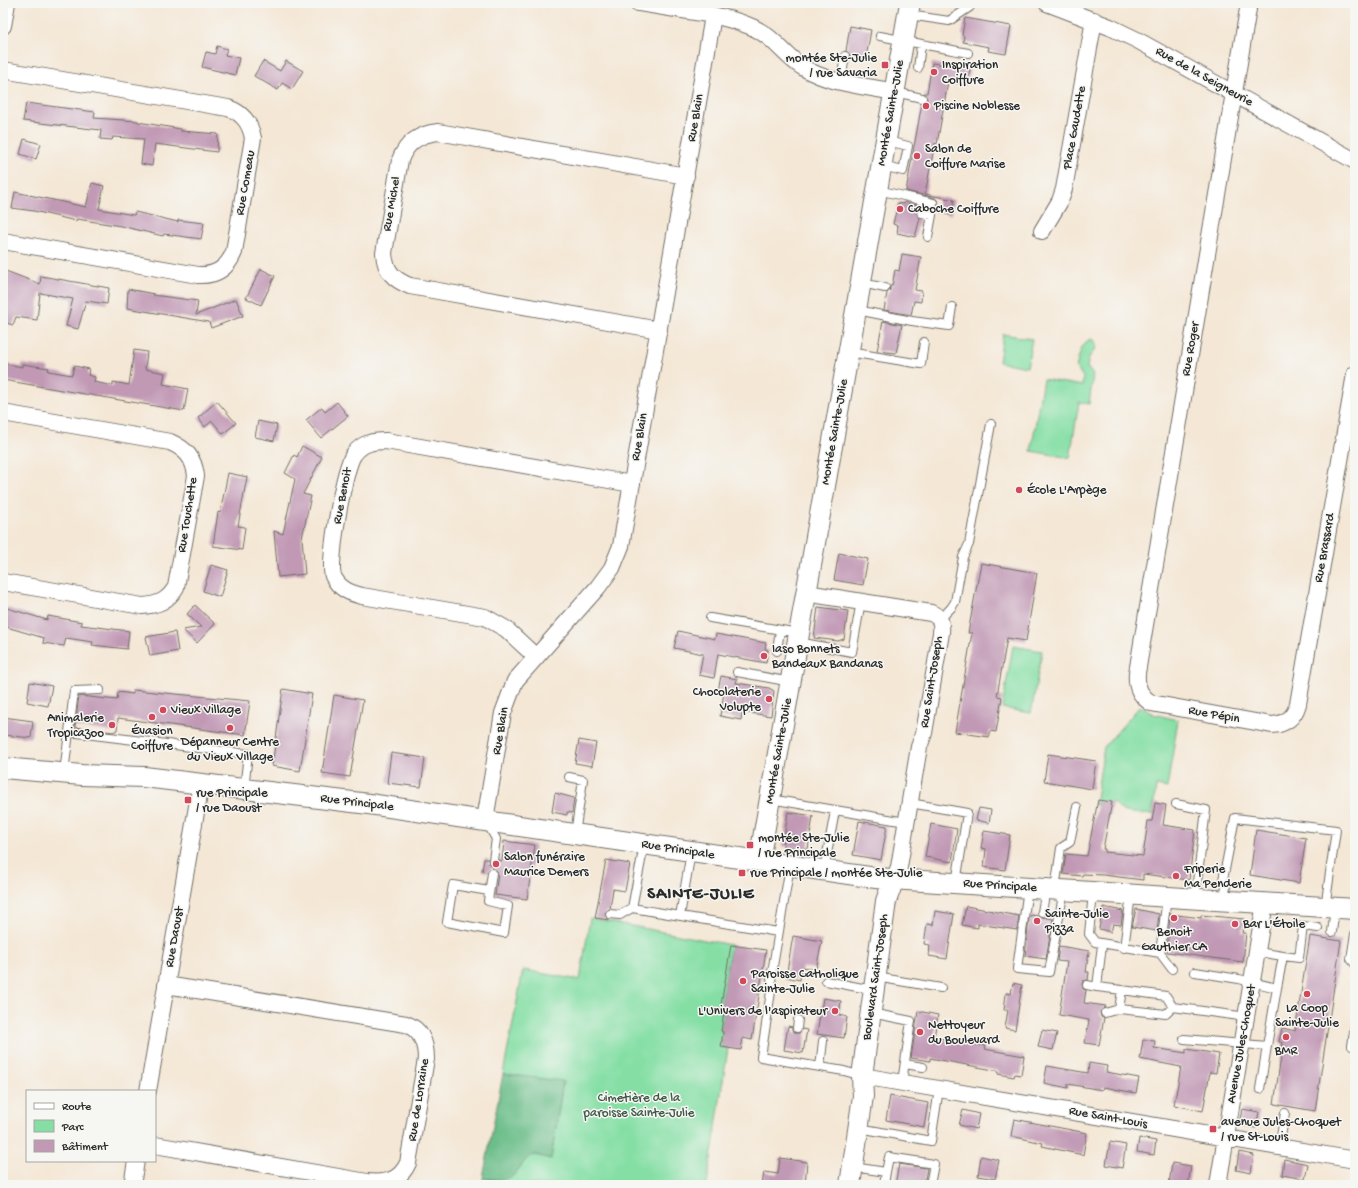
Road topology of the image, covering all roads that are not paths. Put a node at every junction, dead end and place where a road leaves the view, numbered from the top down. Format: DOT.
graph roads {
  1 [pos="7,3"];
  2 [pos="638,3"];
  3 [pos="970,3"];
  4 [pos="1047,3"];
  5 [pos="1249,3"];
  6 [pos="1079,8"];
  7 [pos="909,9"];
  8 [pos="713,16"];
  9 [pos="1094,20"];
  10 [pos="3,26"];
  11 [pos="880,36"];
  12 [pos="912,43"];
  13 [pos="968,54"];
  14 [pos="845,56"];
  15 [pos="918,68"];
  16 [pos="3,70"];
  17 [pos="841,81"];
  18 [pos="896,92"];
  19 [pos="1234,93"];
  20 [pos="922,98"];
  21 [pos="1355,161"];
  22 [pos="686,176"];
  23 [pos="878,190"];
  24 [pos="1042,231"];
  25 [pos="928,237"];
  26 [pos="3,241"];
  27 [pos="862,283"];
  28 [pos="885,288"];
  29 [pos="952,307"];
  30 [pos="857,310"];
  31 [pos="659,330"];
  32 [pos="924,342"];
  33 [pos="849,352"];
  34 [pos="1355,374"];
  35 [pos="3,413"];
  36 [pos="991,424"];
  37 [pos="632,484"];
  38 [pos="3,582"];
  39 [pos="806,593"];
  40 [pos="861,601"];
  41 [pos="710,618"];
  42 [pos="940,619"];
  43 [pos="792,635"];
  44 [pos="777,651"];
  45 [pos="535,656"];
  46 [pos="737,672"];
  47 [pos="791,682"];
  48 [pos="100,690"];
  49 [pos="1141,694"];
  50 [pos="1290,719"];
  51 [pos="69,732"];
  52 [pos="3,768"];
  53 [pos="64,774"];
  54 [pos="569,778"];
  55 [pos="201,783"];
  56 [pos="244,789"];
  57 [pos="770,799"];
  58 [pos="910,803"];
  59 [pos="1176,804"];
  60 [pos="1077,807"];
  61 [pos="835,811"];
  62 [pos="485,820"];
  63 [pos="906,822"];
  64 [pos="575,834"];
  65 [pos="644,845"];
  66 [pos="691,852"];
  67 [pos="493,860"];
  68 [pos="759,862"];
  69 [pos="790,866"];
  70 [pos="824,871"];
  71 [pos="492,873"];
  72 [pos="894,879"];
  73 [pos="956,883"];
  74 [pos="1048,889"];
  75 [pos="489,891"];
  76 [pos="1093,892"];
  77 [pos="1131,894"];
  78 [pos="1168,897"];
  79 [pos="1195,899"];
  80 [pos="1224,900"];
  81 [pos="1265,903"];
  82 [pos="632,908"];
  83 [pos="1330,908"];
  84 [pos="1355,909"];
  85 [pos="1042,912"];
  86 [pos="610,914"];
  87 [pos="680,916"];
  88 [pos="1318,928"];
  89 [pos="778,932"];
  90 [pos="1332,932"];
  91 [pos="1355,934"];
  92 [pos="1102,945"];
  93 [pos="1124,948"];
  94 [pos="1258,952"];
  95 [pos="1160,953"];
  96 [pos="1282,956"];
  97 [pos="1355,964"];
  98 [pos="1172,969"];
  99 [pos="1195,972"];
  100 [pos="826,981"];
  101 [pos="1253,983"];
  102 [pos="875,984"];
  103 [pos="166,985"];
  104 [pos="1087,985"];
  105 [pos="1097,987"];
  106 [pos="941,988"];
  107 [pos="1277,988"];
  108 [pos="1122,990"];
  109 [pos="1173,1007"];
  110 [pos="1119,1009"];
  111 [pos="871,1013"];
  112 [pos="1105,1013"];
  113 [pos="1247,1018"];
  114 [pos="1355,1024"];
  115 [pos="1184,1039"];
  116 [pos="823,1041"];
  117 [pos="1242,1044"];
  118 [pos="1267,1046"];
  119 [pos="1355,1046"];
  120 [pos="905,1064"];
  121 [pos="820,1066"];
  122 [pos="923,1067"];
  123 [pos="862,1076"];
  124 [pos="902,1082"];
  125 [pos="939,1089"];
  126 [pos="1260,1089"];
  127 [pos="148,1090"];
  128 [pos="1285,1114"];
  129 [pos="859,1128"];
  130 [pos="1226,1139"];
  131 [pos="156,1145"];
  132 [pos="1279,1148"];
  133 [pos="1355,1160"];
  134 [pos="136,1162"];
  135 [pos="886,1172"];
  136 [pos="852,1176"];
  137 [pos="132,1185"];
  138 [pos="840,1185"];
  139 [pos="884,1185"];
  140 [pos="930,1185"];
  141 [pos="1218,1185"];
  1 -- 10 [label="street"];
  2 -- 8 [label="street"];
  3 -- 7 [label="lane"];
  4 -- 6 [label="street, Rue de la Seigneurie"];
  5 -- 19 [label="street, Rue Roger"];
  6 -- 9 [label="street, Rue de la Seigneurie"];
  7 -- 12 [label="street, Montée Sainte-Julie"];
  8 -- 17 [label="street"];
  8 -- 22 [label="street, Rue Blain"];
  9 -- 19 [label="street, Rue de la Seigneurie"];
  9 -- 24 [label="street, Place Gaudette"];
  11 -- 12 [label="lane"];
  12 -- 13 [label="lane"];
  12 -- 15 [label="lane"];
  12 -- 18 [label="street, Montée Sainte-Julie"];
  14 -- 17 [label="lane"];
  16 -- 26 [label="street, Rue Comeau"];
  17 -- 18 [label="street"];
  18 -- 20 [label="lane"];
  18 -- 23 [label="street, Montée Sainte-Julie"];
  19 -- 21 [label="street, Rue de la Seigneurie"];
  19 -- 49 [label="street, Rue Roger"];
  22 -- 31 [label="street, Rue Blain"];
  22 -- 31 [label="street, Rue Michel"];
  23 -- 25 [label="lane"];
  23 -- 27 [label="street, Montée Sainte-Julie"];
  27 -- 28 [label="lane"];
  27 -- 30 [label="street, Montée Sainte-Julie"];
  29 -- 30 [label="lane"];
  30 -- 33 [label="street, Montée Sainte-Julie"];
  31 -- 37 [label="street, Rue Blain"];
  32 -- 33 [label="lane"];
  33 -- 39 [label="street, Montée Sainte-Julie"];
  34 -- 50 [label="street, Rue Brassard"];
  35 -- 38 [label="street, Rue Touchette"];
  36 -- 42 [label="lane"];
  37 -- 45 [label="street, Rue Blain"];
  37 -- 45 [label="street, Rue Benoit"];
  39 -- 40 [label="street, Rue Saint-Joseph"];
  39 -- 43 [label="street, Montée Sainte-Julie"];
  40 -- 42 [label="street, Rue Saint-Joseph"];
  40 -- 43 [label="lane"];
  41 -- 43 [label="lane"];
  42 -- 58 [label="street, Rue Saint-Joseph"];
  43 -- 44 [label="lane"];
  43 -- 47 [label="street, Montée Sainte-Julie"];
  45 -- 62 [label="street, Rue Blain"];
  46 -- 47 [label="lane"];
  47 -- 57 [label="street, Montée Sainte-Julie"];
  48 -- 51 [label="lane"];
  49 -- 50 [label="street, Rue Pépin"];
  51 -- 53 [label="lane"];
  51 -- 56 [label="lane"];
  52 -- 53 [label="street, Rue Principale"];
  53 -- 55 [label="street, Rue Principale"];
  54 -- 64 [label="lane"];
  55 -- 56 [label="street, Rue Principale"];
  55 -- 103 [label="street, Rue Daoust"];
  56 -- 62 [label="street, Rue Principale"];
  57 -- 61 [label="lane"];
  57 -- 68 [label="street, Montée Sainte-Julie"];
  58 -- 63 [label="street, Rue Saint-Joseph"];
  58 -- 73 [label="lane"];
  59 -- 79 [label="lane"];
  60 -- 74 [label="lane"];
  61 -- 63 [label="lane"];
  61 -- 70 [label="lane"];
  62 -- 64 [label="street, Rue Principale"];
  62 -- 67 [label="lane"];
  63 -- 72 [label="street, Rue Saint-Joseph"];
  64 -- 65 [label="street, Rue Principale"];
  65 -- 66 [label="street, Rue Principale"];
  65 -- 82 [label="lane"];
  66 -- 68 [label="street, Rue Principale"];
  66 -- 87 [label="lane"];
  68 -- 69 [label="street, Rue Principale"];
  69 -- 70 [label="street, Rue Principale"];
  69 -- 89 [label="lane"];
  70 -- 72 [label="street, Rue Principale"];
  71 -- 75 [label="lane"];
  72 -- 73 [label="street, Rue Principale"];
  72 -- 102 [label="street, Boulevard Saint-Joseph"];
  73 -- 74 [label="street, Rue Principale"];
  74 -- 74 [label="lane"];
  74 -- 76 [label="street, Rue Principale"];
  74 -- 85 [label="lane"];
  75 -- 75 [label="lane"];
  76 -- 77 [label="street, Rue Principale"];
  76 -- 92 [label="lane"];
  77 -- 78 [label="street, Rue Principale"];
  77 -- 93 [label="lane"];
  78 -- 79 [label="street, Rue Principale"];
  78 -- 95 [label="lane"];
  79 -- 80 [label="street, Rue Principale"];
  80 -- 81 [label="street, Rue Principale"];
  80 -- 83 [label="lane"];
  81 -- 83 [label="street, Rue Principale"];
  81 -- 94 [label="street, Avenue Jules-Choquet"];
  82 -- 86 [label="lane"];
  82 -- 87 [label="lane"];
  83 -- 84 [label="street, Rue Principale"];
  83 -- 90 [label="lane"];
  87 -- 89 [label="lane"];
  88 -- 96 [label="lane"];
  89 -- 121 [label="lane"];
  91 -- 97 [label="lane"];
  92 -- 93 [label="lane"];
  92 -- 105 [label="lane"];
  93 -- 95 [label="lane"];
  94 -- 96 [label="lane"];
  94 -- 101 [label="street, Avenue Jules-Choquet"];
  95 -- 98 [label="lane"];
  96 -- 107 [label="lane"];
  99 -- 101 [label="lane"];
  100 -- 102 [label="lane"];
  101 -- 107 [label="lane"];
  101 -- 113 [label="street, Avenue Jules-Choquet"];
  102 -- 106 [label="lane"];
  102 -- 111 [label="street, Boulevard Saint-Joseph"];
  103 -- 127 [label="street, Rue Daoust"];
  103 -- 131 [label="street, Rue de Lorraine"];
  104 -- 105 [label="lane"];
  105 -- 108 [label="lane"];
  107 -- 118 [label="lane"];
  108 -- 109 [label="lane"];
  108 -- 110 [label="lane"];
  109 -- 110 [label="lane"];
  109 -- 113 [label="lane"];
  110 -- 112 [label="lane"];
  111 -- 120 [label="lane"];
  111 -- 123 [label="street, Boulevard Saint-Joseph"];
  113 -- 117 [label="street, Avenue Jules-Choquet"];
  114 -- 119 [label="lane"];
  115 -- 117 [label="lane"];
  116 -- 121 [label="lane"];
  117 -- 118 [label="lane"];
  117 -- 130 [label="street, Avenue Jules-Choquet"];
  118 -- 126 [label="lane"];
  120 -- 122 [label="lane"];
  120 -- 124 [label="lane"];
  121 -- 123 [label="lane"];
  123 -- 124 [label="street, Rue Saint-Louis"];
  123 -- 129 [label="street, Boulevard Saint-Joseph"];
  123 -- 138 [label="street, Boulevard Saint-Joseph"];
  124 -- 125 [label="street, Rue Saint-Louis"];
  125 -- 129 [label="lane"];
  125 -- 130 [label="street, Rue Saint-Louis"];
  128 -- 132 [label="lane"];
  129 -- 136 [label="street, Boulevard Saint-Joseph"];
  130 -- 132 [label="street, Rue Saint-Louis"];
  130 -- 141 [label="street, Avenue Jules-Choquet"];
  132 -- 133 [label="street, Rue Saint-Louis"];
  134 -- 137 [label="street"];
  135 -- 136 [label="lane"];
  135 -- 139 [label="lane"];
  135 -- 140 [label="lane"];
}
